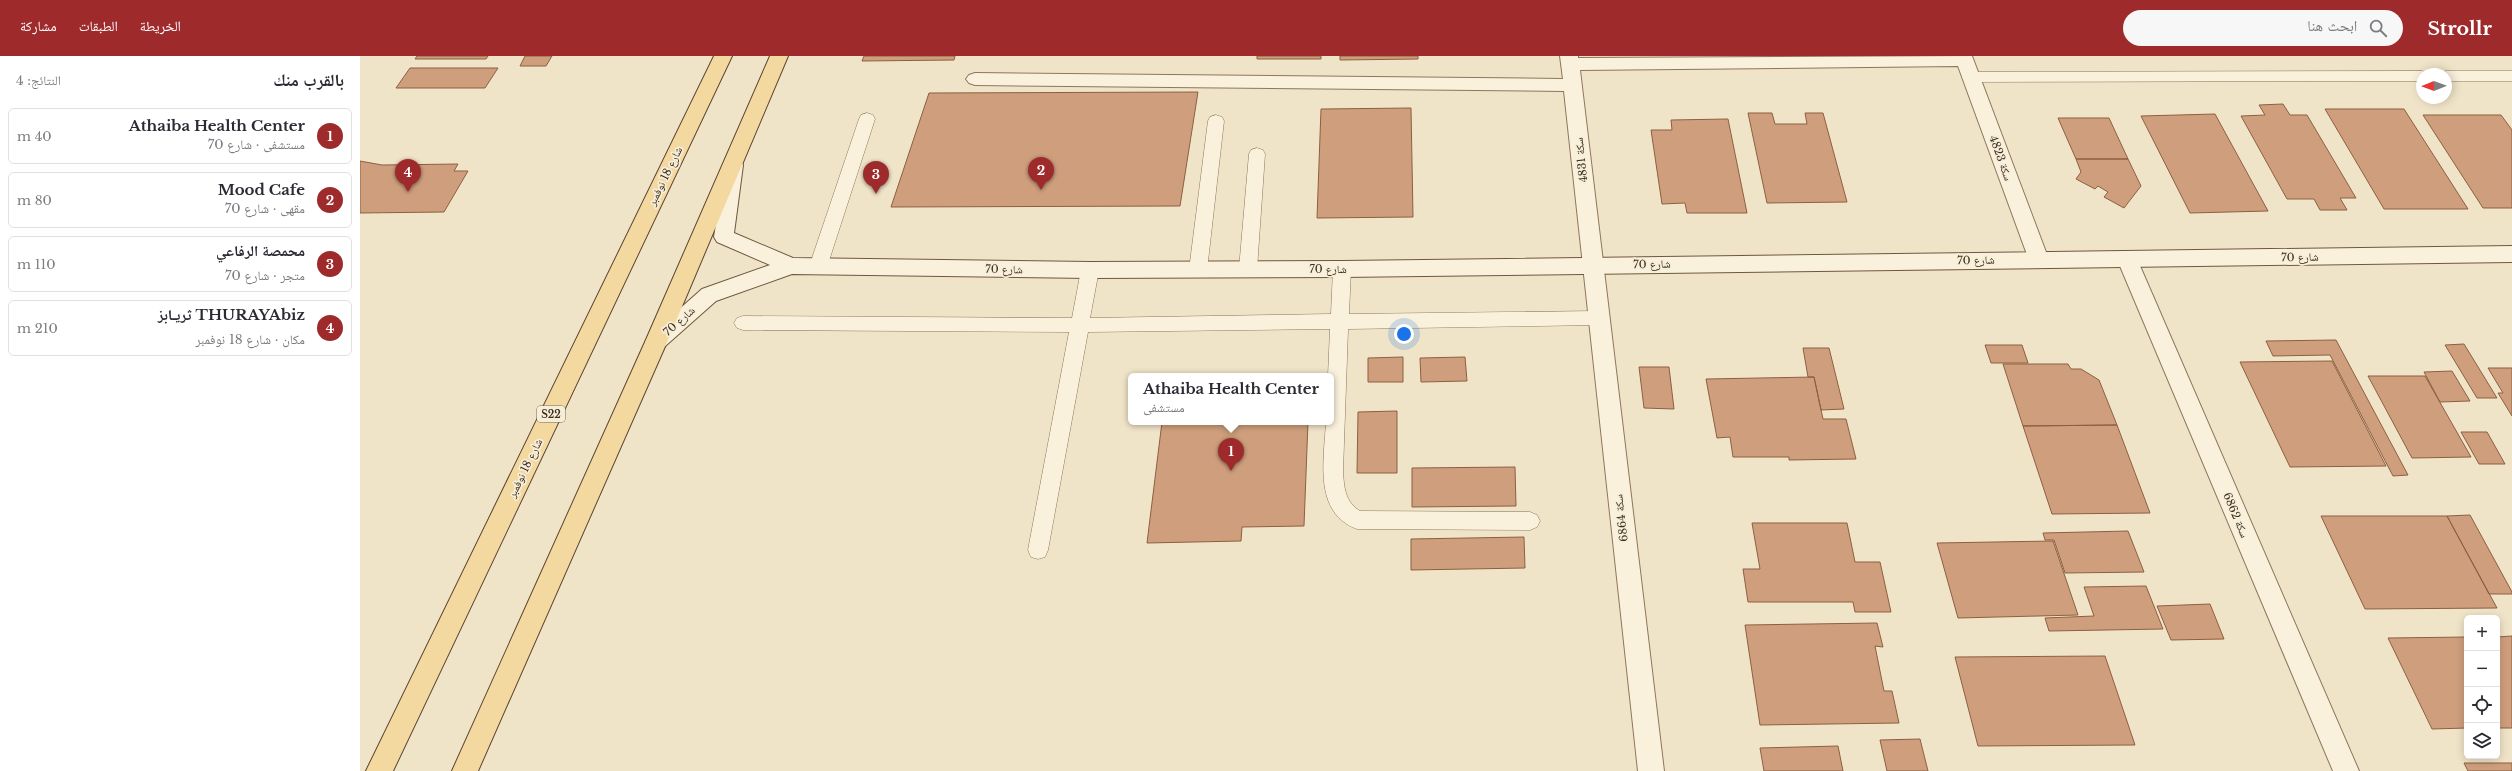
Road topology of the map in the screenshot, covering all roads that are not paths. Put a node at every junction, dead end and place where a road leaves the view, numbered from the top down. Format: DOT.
graph roads {
  1 [pos="723,56"];
  2 [pos="779,56"];
  3 [pos="1570,60"];
  4 [pos="1966,64"];
  5 [pos="2416,76"];
  6 [pos="2452,76"];
  7 [pos="2512,76"];
  8 [pos="975,79"];
  9 [pos="1572,85"];
  10 [pos="867,119"];
  11 [pos="1216,121"];
  12 [pos="1257,154"];
  13 [pos="735,157"];
  14 [pos="2512,254"];
  15 [pos="2127,259"];
  16 [pos="2039,260"];
  17 [pos="1592,265"];
  18 [pos="791,266"];
  19 [pos="818,267"];
  20 [pos="1248,269"];
  21 [pos="1342,269"];
  22 [pos="1090,270"];
  23 [pos="1198,270"];
  24 [pos="1598,318"];
  25 [pos="1339,321"];
  26 [pos="744,323"];
  27 [pos="1080,325"];
  28 [pos="656,342"];
  29 [pos="1530,521"];
  30 [pos="1038,550"];
  31 [pos="379,771"];
  32 [pos="465,771"];
  33 [pos="1651,771"];
  34 [pos="2346,771"];
  1 -- 31 [label="main road, شارع 18 نوفمبر / S22"];
  2 -- 13 [label="main road"];
  3 -- 4 [label="street"];
  3 -- 9 [label="street, سكة 4831"];
  4 -- 5 [label="lane"];
  4 -- 16 [label="street, سكة 4823"];
  6 -- 7 [label="lane"];
  8 -- 9 [label="street"];
  9 -- 17 [label="street, سكة 4831"];
  10 -- 19 [label="lane"];
  11 -- 23 [label="lane"];
  12 -- 20 [label="lane"];
  13 -- 18 [label="street, شارع 70"];
  13 -- 28 [label="main road"];
  14 -- 15 [label="street, شارع 70"];
  15 -- 16 [label="street, شارع 70"];
  15 -- 34 [label="street, سكة 6862"];
  16 -- 17 [label="street, شارع 70"];
  17 -- 21 [label="street, شارع 70"];
  17 -- 24 [label="street, سكة 6864"];
  18 -- 19 [label="street, شارع 70"];
  18 -- 28 [label="street, شارع 70"];
  19 -- 22 [label="street, شارع 70"];
  20 -- 21 [label="street, شارع 70"];
  20 -- 23 [label="street, شارع 70"];
  21 -- 25 [label="lane"];
  22 -- 23 [label="street, شارع 70"];
  22 -- 27 [label="lane"];
  24 -- 25 [label="lane"];
  24 -- 33 [label="street, سكة 6864"];
  25 -- 27 [label="lane"];
  25 -- 29 [label="lane"];
  26 -- 27 [label="lane"];
  27 -- 30 [label="lane"];
  28 -- 32 [label="main road"];
}
